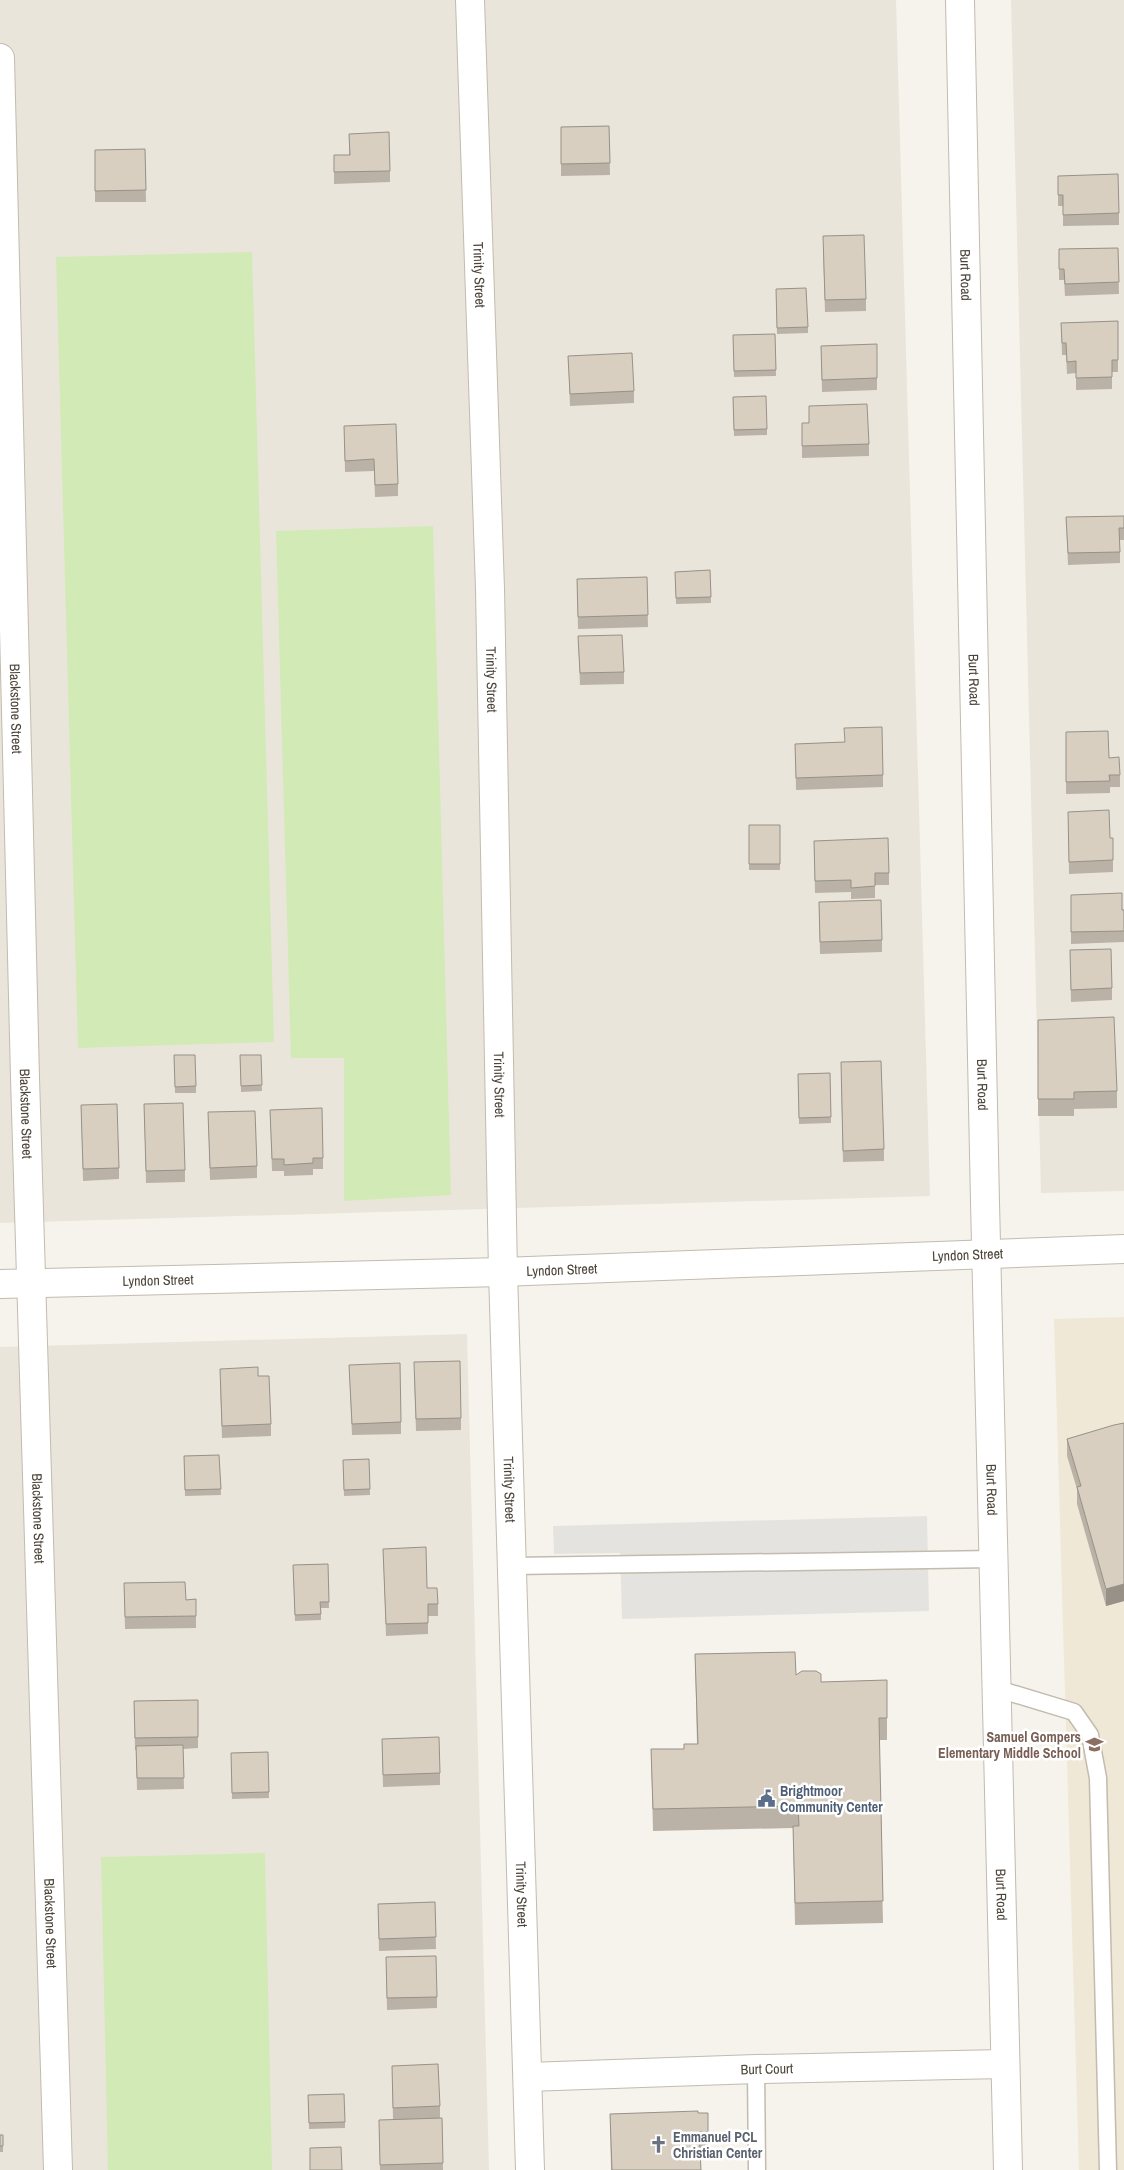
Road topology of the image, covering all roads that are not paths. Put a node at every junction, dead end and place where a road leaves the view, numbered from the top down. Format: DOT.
graph roads {
  1 [pos="470,0"];
  2 [pos="960,0"];
  3 [pos="0,58"];
  4 [pos="1124,1249"];
  5 [pos="986,1254"];
  6 [pos="503,1272"];
  7 [pos="0,1284"];
  8 [pos="32,1284"];
  9 [pos="994,1559"];
  10 [pos="513,1566"];
  11 [pos="998,1689"];
  12 [pos="1004,2064"];
  13 [pos="756,2069"];
  14 [pos="528,2077"];
  15 [pos="58,2170"];
  16 [pos="530,2170"];
  17 [pos="758,2170"];
  18 [pos="1008,2170"];
  19 [pos="1108,2170"];
  1 -- 6 [label="street, Trinity Street"];
  2 -- 5 [label="street, Burt Road"];
  3 -- 8 [label="street, Blackstone Street"];
  4 -- 5 [label="street, Lyndon Street"];
  5 -- 6 [label="street, Lyndon Street"];
  5 -- 9 [label="street, Burt Road"];
  6 -- 8 [label="street, Lyndon Street"];
  6 -- 10 [label="street, Trinity Street"];
  7 -- 8 [label="street, Lyndon Street"];
  8 -- 15 [label="street, Blackstone Street"];
  9 -- 10 [label="lane"];
  9 -- 11 [label="street, Burt Road"];
  10 -- 14 [label="street, Trinity Street"];
  11 -- 12 [label="street, Burt Road"];
  11 -- 19 [label="lane"];
  12 -- 13 [label="street, Burt Court"];
  12 -- 18 [label="street, Burt Road"];
  13 -- 14 [label="street, Burt Court"];
  13 -- 17 [label="lane"];
  14 -- 16 [label="street, Trinity Street"];
}
